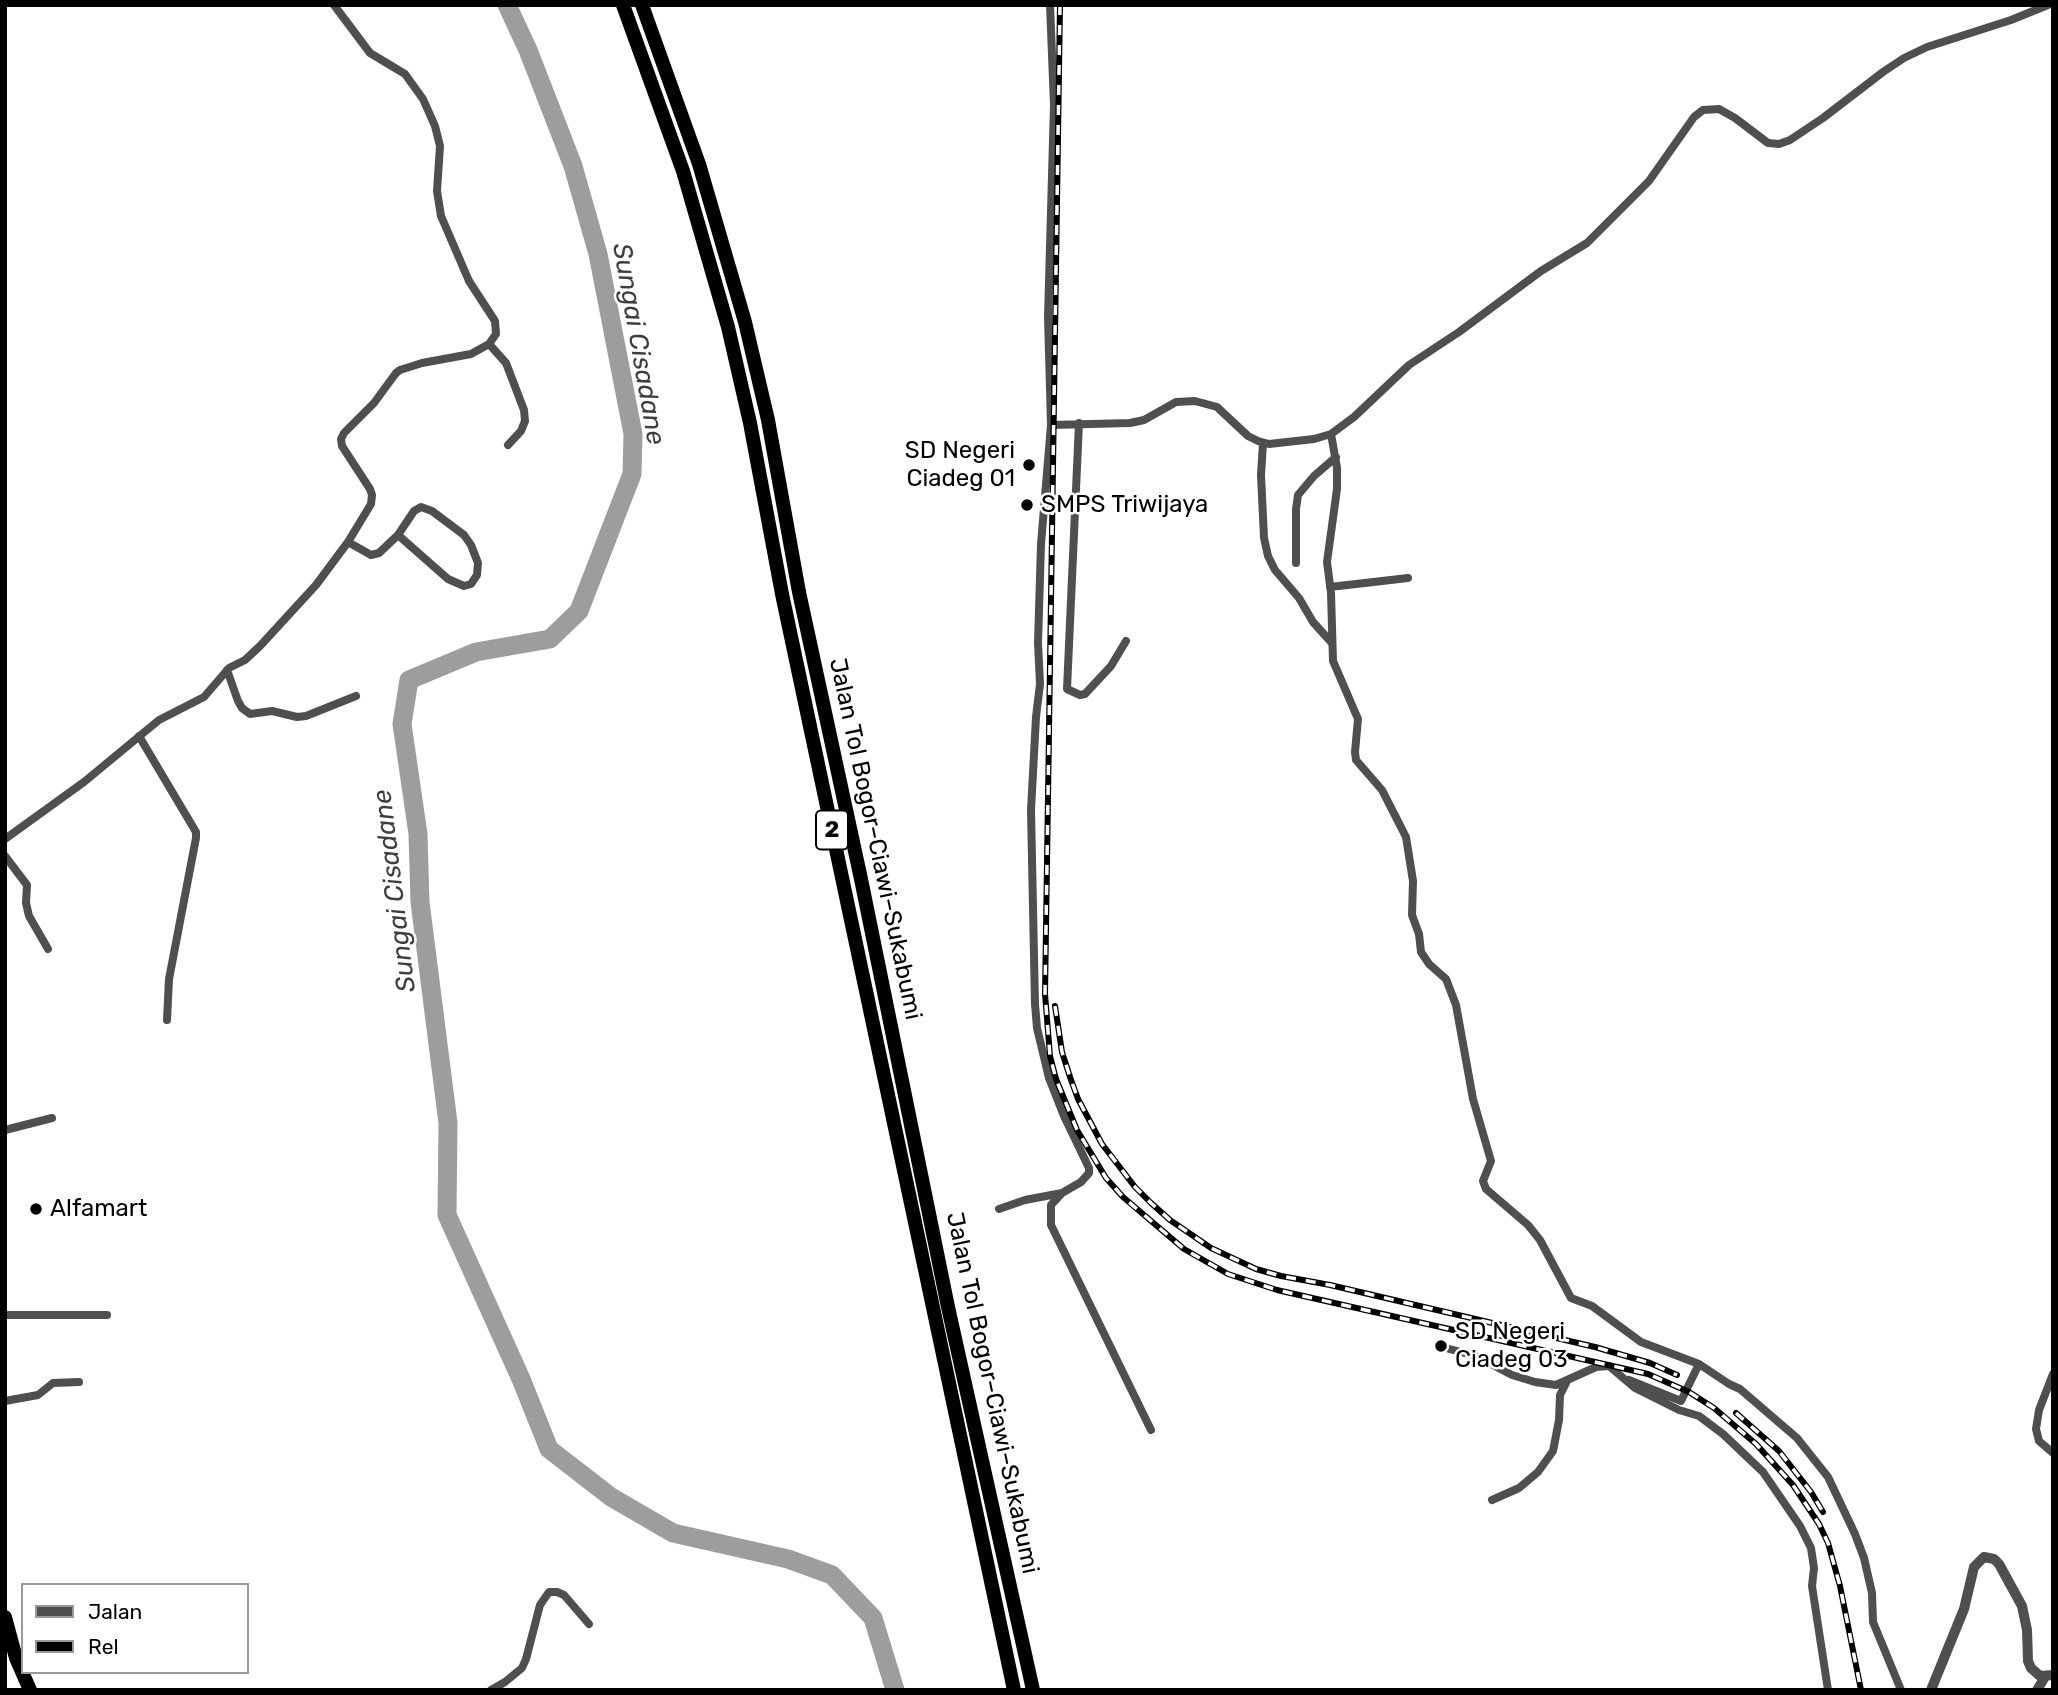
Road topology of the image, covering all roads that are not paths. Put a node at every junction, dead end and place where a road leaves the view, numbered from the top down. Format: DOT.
graph roads {
  1 [pos="334,5"];
  2 [pos="623,5"];
  3 [pos="642,5"];
  4 [pos="1050,5"];
  5 [pos="2048,5"];
  6 [pos="489,344"];
  7 [pos="1079,423"];
  8 [pos="1051,425"];
  9 [pos="1331,434"];
  10 [pos="1264,443"];
  11 [pos="509,445"];
  12 [pos="1336,457"];
  13 [pos="398,535"];
  14 [pos="348,542"];
  15 [pos="1296,563"];
  16 [pos="1408,578"];
  17 [pos="1330,587"];
  18 [pos="1126,641"];
  19 [pos="1331,642"];
  20 [pos="227,670"];
  21 [pos="356,696"];
  22 [pos="139,736"];
  23 [pos="5,839"];
  24 [pos="5,856"];
  25 [pos="48,949"];
  26 [pos="167,1020"];
  27 [pos="52,1118"];
  28 [pos="5,1130"];
  29 [pos="1062,1193"];
  30 [pos="999,1209"];
  31 [pos="5,1315"];
  32 [pos="107,1315"];
  33 [pos="1442,1347"];
  34 [pos="1699,1364"];
  35 [pos="2053,1374"];
  36 [pos="1623,1378"];
  37 [pos="1567,1381"];
  38 [pos="79,1382"];
  39 [pos="5,1401"];
  40 [pos="1151,1430"];
  41 [pos="2053,1453"];
  42 [pos="1492,1500"];
  43 [pos="5,1617"];
  44 [pos="589,1624"];
  45 [pos="21,1669"];
  46 [pos="2049,1676"];
  47 [pos="491,1690"];
  48 [pos="1014,1690"];
  49 [pos="1033,1690"];
  50 [pos="1828,1690"];
  51 [pos="1901,1690"];
  52 [pos="1931,1690"];
  53 [pos="2037,1690"];
  1 -- 6 [label="street"];
  2 -- 48 [label="highway, Jalan Tol Bogor–Ciawi–Sukabumi / 2"];
  3 -- 49 [label="highway, Jalan Tol Bogor–Ciawi–Sukabumi / 2"];
  4 -- 8 [label="street"];
  5 -- 9 [label="street"];
  6 -- 11 [label="street"];
  6 -- 14 [label="street"];
  7 -- 8 [label="street"];
  7 -- 10 [label="street"];
  7 -- 18 [label="street"];
  8 -- 29 [label="street"];
  9 -- 10 [label="street"];
  9 -- 12 [label="street"];
  10 -- 19 [label="street"];
  12 -- 15 [label="street"];
  12 -- 17 [label="street"];
  13 -- 13 [label="street"];
  13 -- 14 [label="street"];
  14 -- 20 [label="street"];
  16 -- 17 [label="street"];
  17 -- 19 [label="street"];
  19 -- 34 [label="street"];
  20 -- 21 [label="street"];
  20 -- 22 [label="street"];
  22 -- 23 [label="street"];
  22 -- 26 [label="street"];
  24 -- 25 [label="street"];
  27 -- 28 [label="street"];
  29 -- 30 [label="street"];
  29 -- 40 [label="street"];
  31 -- 32 [label="street"];
  33 -- 37 [label="street"];
  34 -- 36 [label="street"];
  34 -- 51 [label="street"];
  35 -- 41 [label="street"];
  36 -- 37 [label="street"];
  36 -- 50 [label="street"];
  37 -- 42 [label="street"];
  38 -- 39 [label="street"];
  43 -- 45 [label="highway"];
  44 -- 47 [label="street"];
  46 -- 52 [label="street"];
  46 -- 53 [label="street"];
}
